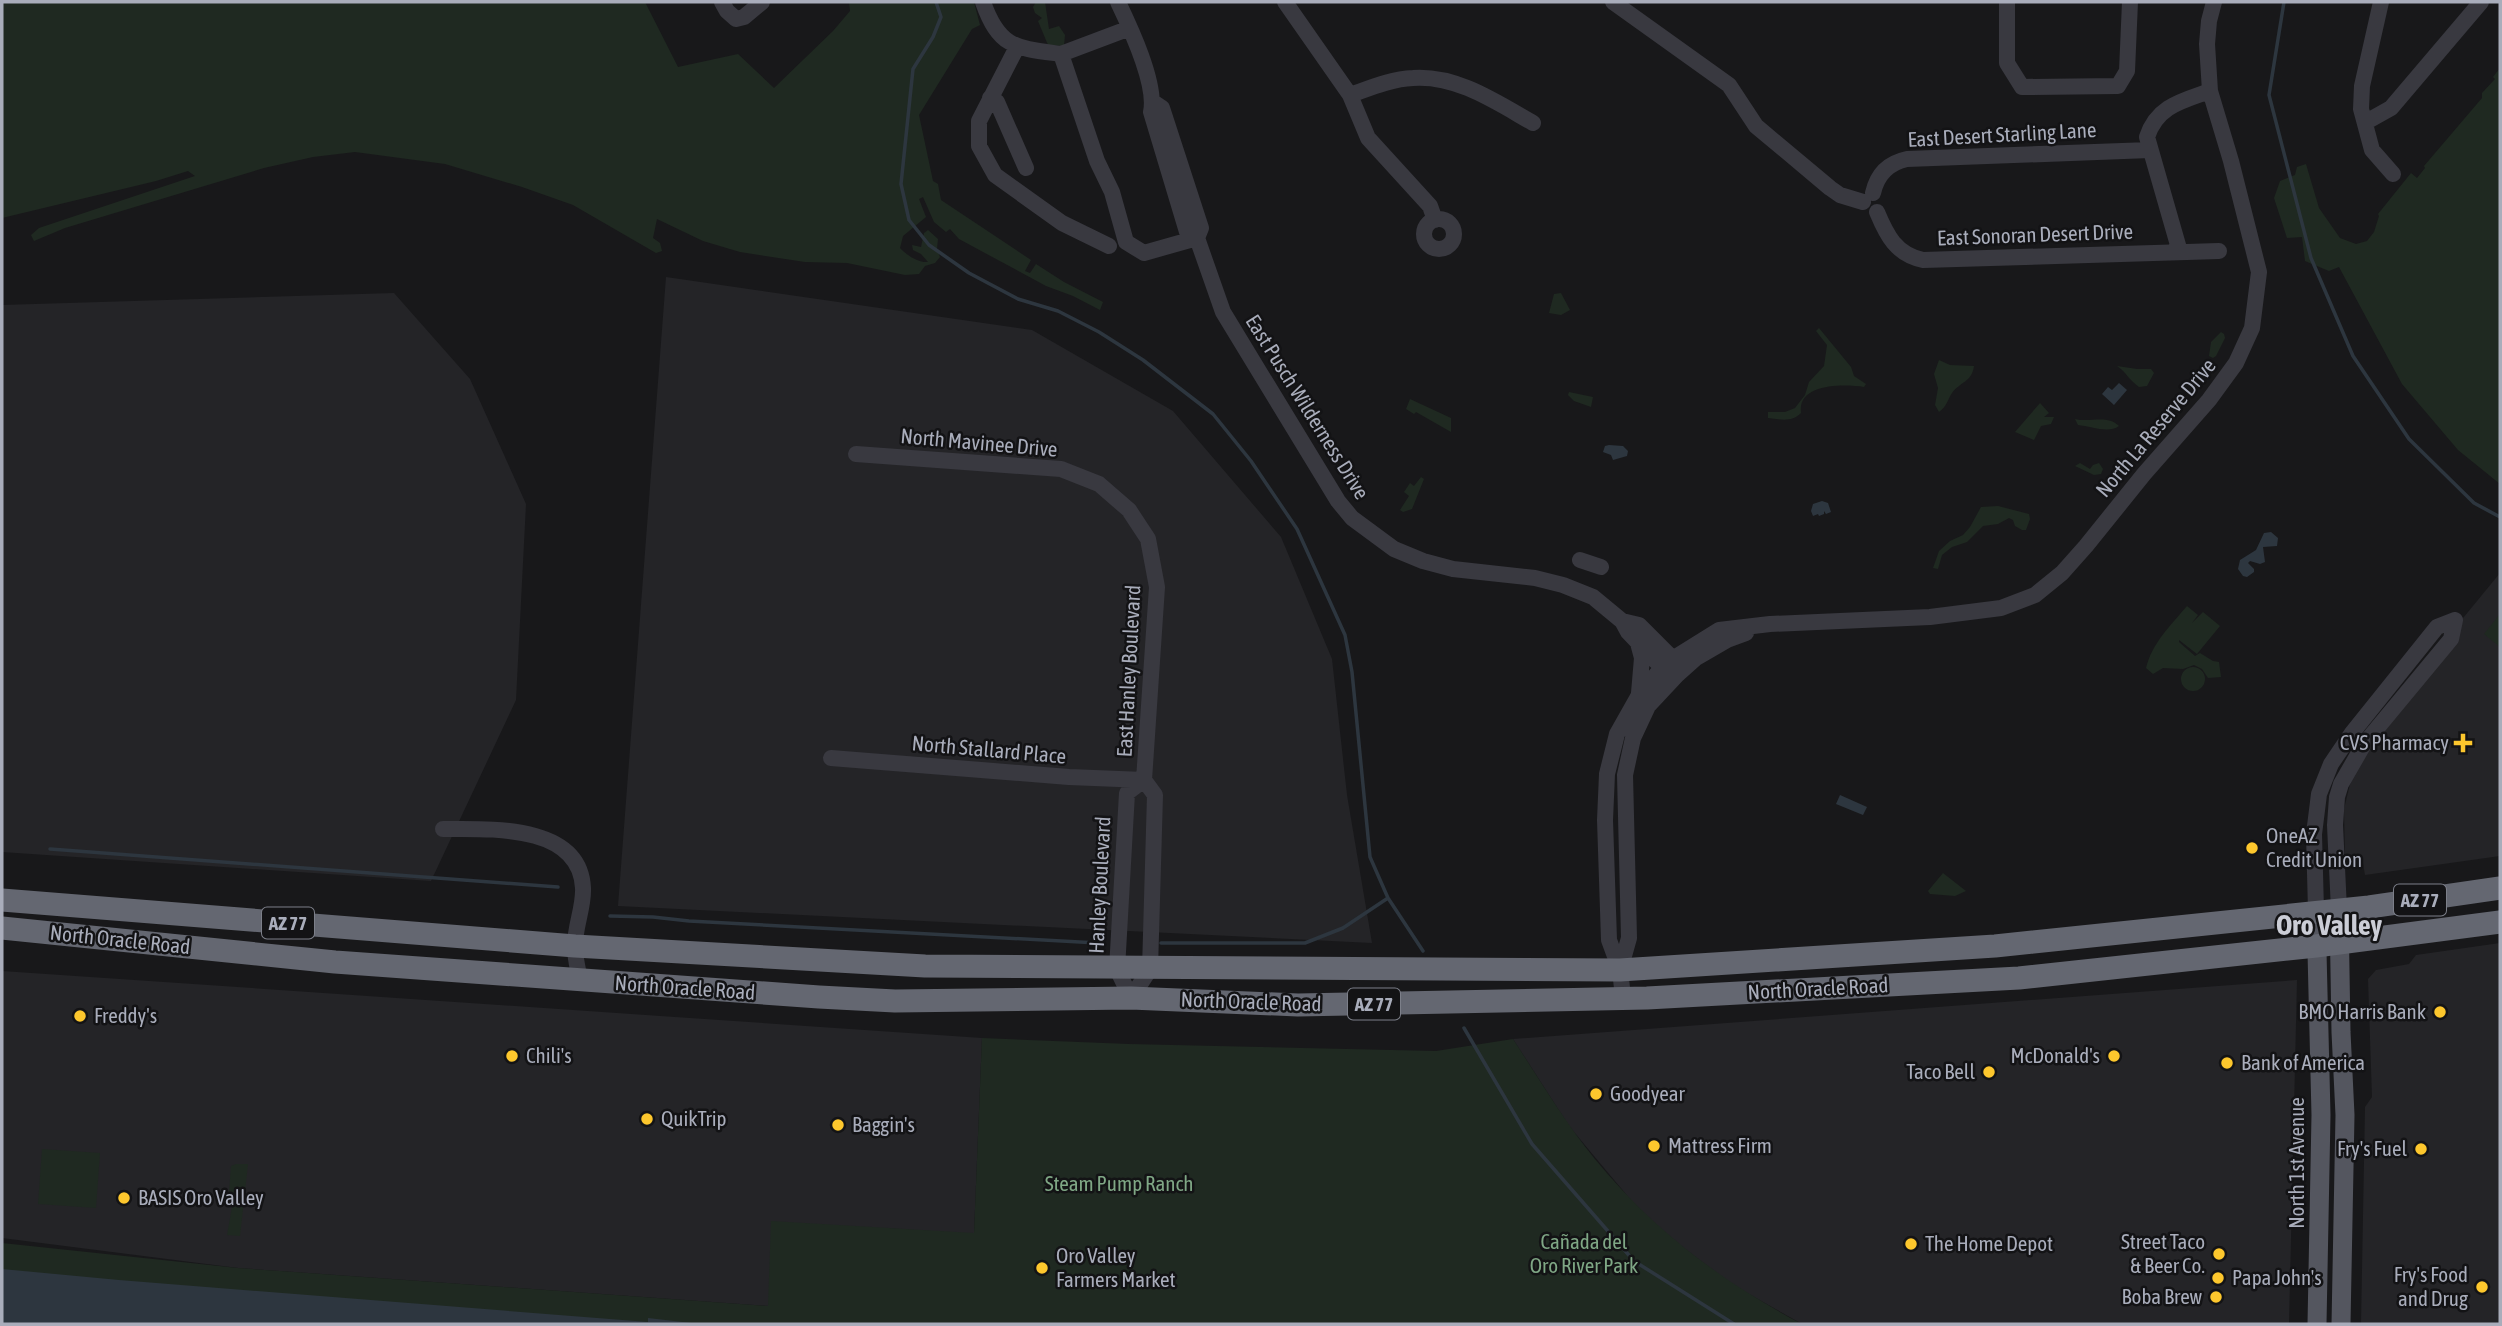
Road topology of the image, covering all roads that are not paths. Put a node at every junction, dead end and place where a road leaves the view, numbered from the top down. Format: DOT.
graph roads {
  1 [pos="722,2"];
  2 [pos="762,2"];
  3 [pos="983,2"];
  4 [pos="1118,2"];
  5 [pos="1285,2"];
  6 [pos="1613,2"];
  7 [pos="2007,2"];
  8 [pos="2130,2"];
  9 [pos="2214,2"];
  10 [pos="2381,2"];
  11 [pos="2481,2"];
  12 [pos="1130,28"];
  13 [pos="1017,47"];
  14 [pos="1061,54"];
  15 [pos="2210,91"];
  16 [pos="1350,95"];
  17 [pos="990,98"];
  18 [pos="1153,102"];
  19 [pos="2366,122"];
  20 [pos="1533,123"];
  21 [pos="2150,150"];
  22 [pos="1026,168"];
  23 [pos="2393,174"];
  24 [pos="1868,198"];
  25 [pos="1435,220"];
  26 [pos="1197,238"];
  27 [pos="1109,246"];
  28 [pos="2220,251"];
  29 [pos="2180,252"];
  30 [pos="856,454"];
  31 [pos="1129,510"];
  32 [pos="1580,560"];
  33 [pos="1601,566"];
  34 [pos="1622,621"];
  35 [pos="1637,641"];
  36 [pos="1673,669"];
  37 [pos="1639,695"];
  38 [pos="831,758"];
  39 [pos="1143,780"];
  40 [pos="2319,794"];
  41 [pos="2337,797"];
  42 [pos="443,829"];
  43 [pos="2500,888"];
  44 [pos="2,900"];
  45 [pos="2339,910"];
  46 [pos="2316,911"];
  47 [pos="2500,922"];
  48 [pos="2,928"];
  49 [pos="2340,942"];
  50 [pos="575,946"];
  51 [pos="2316,946"];
  52 [pos="1117,969"];
  53 [pos="1150,969"];
  54 [pos="1620,970"];
  55 [pos="570,979"];
  56 [pos="1623,997"];
  57 [pos="1131,998"];
  58 [pos="2317,1324"];
  59 [pos="2341,1324"];
  1 -- 2 [label="street"];
  3 -- 13 [label="street"];
  4 -- 12 [label="street, East Pusch Wilderness Drive"];
  5 -- 16 [label="street"];
  6 -- 24 [label="street"];
  7 -- 8 [label="street"];
  9 -- 15 [label="street, North La Reserve Drive"];
  10 -- 19 [label="street"];
  11 -- 19 [label="street"];
  12 -- 14 [label="street"];
  12 -- 18 [label="street, East Pusch Wilderness Drive"];
  13 -- 14 [label="street"];
  13 -- 17 [label="street"];
  14 -- 26 [label="street"];
  15 -- 21 [label="street"];
  15 -- 36 [label="street, North La Reserve Drive"];
  16 -- 20 [label="street"];
  16 -- 25 [label="street"];
  17 -- 22 [label="street"];
  17 -- 27 [label="street"];
  18 -- 26 [label="street, East Pusch Wilderness Drive"];
  18 -- 26 [label="street, East Pusch Wilderness Drive"];
  19 -- 23 [label="street"];
  21 -- 24 [label="street, East Desert Starling Lane"];
  21 -- 29 [label="street"];
  24 -- 29 [label="street, East Sonoran Desert Drive"];
  26 -- 34 [label="street, East Pusch Wilderness Drive"];
  28 -- 29 [label="street, East Sonoran Desert Drive"];
  30 -- 31 [label="street, North Mavinee Drive"];
  31 -- 39 [label="street, East Hanley Boulevard"];
  32 -- 33 [label="street"];
  34 -- 35 [label="street, East Pusch Wilderness Drive"];
  34 -- 36 [label="street, East Pusch Wilderness Drive"];
  35 -- 36 [label="street, East Pusch Wilderness Drive"];
  35 -- 37 [label="street"];
  36 -- 37 [label="street, North La Reserve Drive"];
  36 -- 54 [label="street, North La Reserve Drive"];
  37 -- 54 [label="street, North La Reserve Drive"];
  38 -- 39 [label="street, North Stallard Place"];
  39 -- 52 [label="street, Hanley Boulevard"];
  39 -- 53 [label="street, East Hanley Boulevard"];
  40 -- 41 [label="street"];
  40 -- 41 [label="street, North 1st Avenue"];
  40 -- 46 [label="street, North 1st Avenue"];
  41 -- 45 [label="street, North 1st Avenue"];
  42 -- 50 [label="street"];
  43 -- 45 [label="highway, North Oracle Road / AZ 77"];
  44 -- 50 [label="highway, North Oracle Road / AZ 77"];
  45 -- 46 [label="highway, North Oracle Road / AZ 77"];
  45 -- 49 [label="main road, North 1st Avenue"];
  46 -- 51 [label="main road, North 1st Avenue"];
  46 -- 54 [label="highway, North Oracle Road / AZ 77"];
  47 -- 49 [label="highway, North Oracle Road / AZ 77"];
  48 -- 55 [label="highway, North Oracle Road / AZ 77"];
  49 -- 51 [label="highway, North Oracle Road / AZ 77"];
  49 -- 59 [label="main road, North 1st Avenue"];
  50 -- 52 [label="highway, North Oracle Road / AZ 77"];
  50 -- 55 [label="street"];
  51 -- 56 [label="highway, North Oracle Road / AZ 77"];
  51 -- 58 [label="main road, North 1st Avenue"];
  52 -- 53 [label="highway, North Oracle Road / AZ 77"];
  52 -- 57 [label="street, Hanley Boulevard"];
  53 -- 54 [label="highway, North Oracle Road / AZ 77"];
  53 -- 57 [label="street"];
  54 -- 56 [label="street, North La Reserve Drive"];
  55 -- 57 [label="highway, North Oracle Road / AZ 77"];
  56 -- 57 [label="highway, North Oracle Road / AZ 77"];
}
